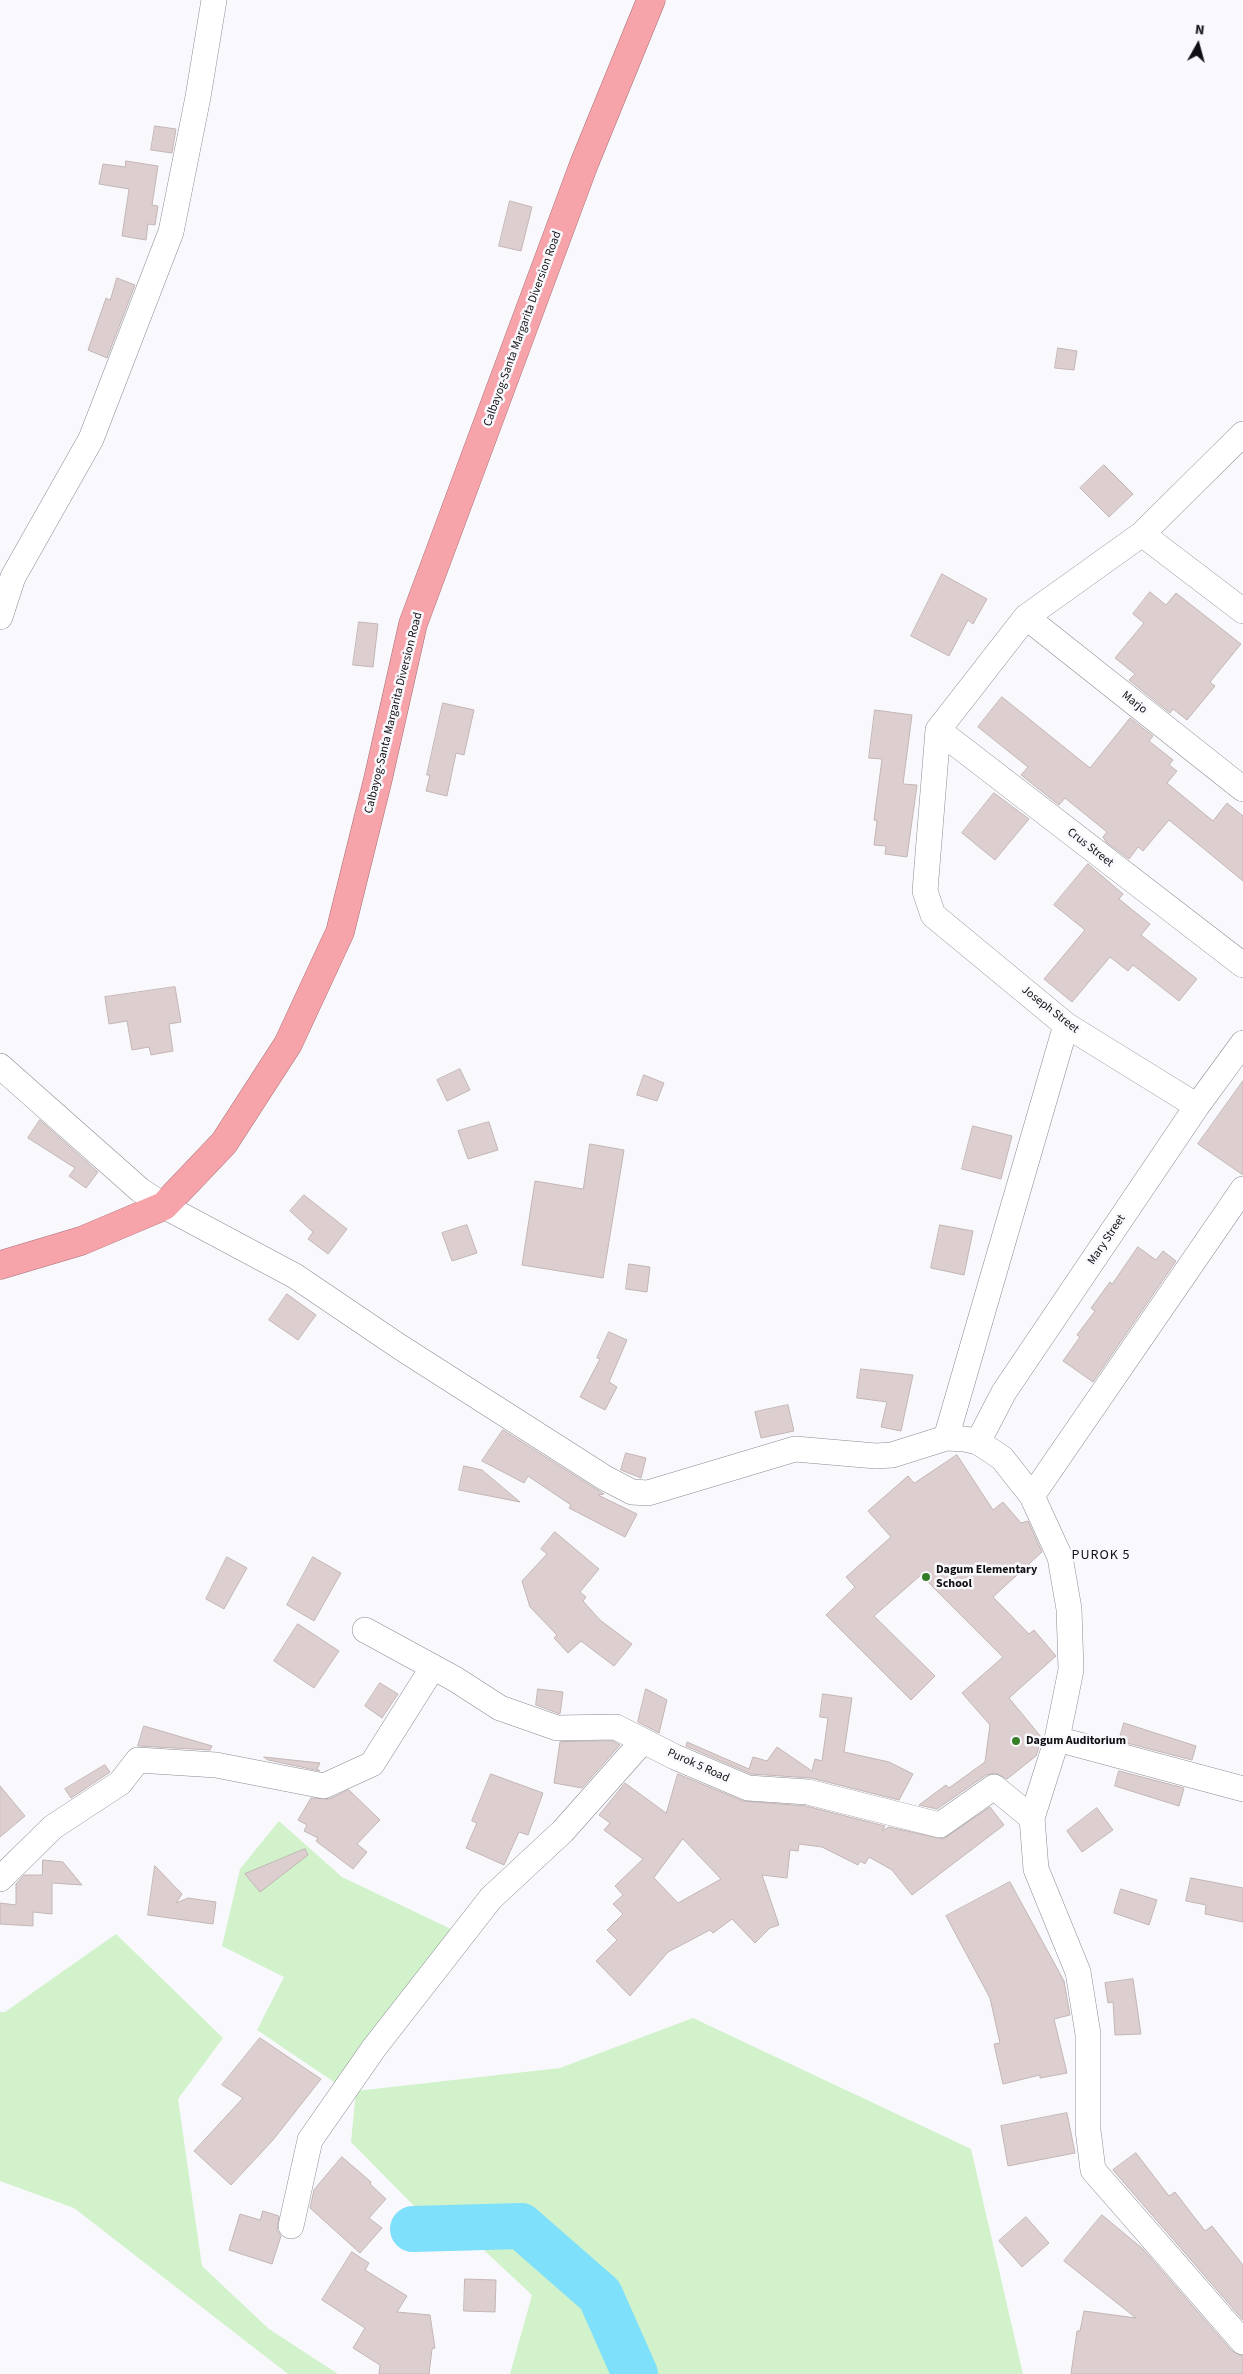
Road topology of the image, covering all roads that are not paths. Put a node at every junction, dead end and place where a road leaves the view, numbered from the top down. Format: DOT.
graph roads {
  1 [pos="214,0"];
  2 [pos="651,0"];
  3 [pos="1242,439"];
  4 [pos="1142,534"];
  5 [pos="1243,611"];
  6 [pos="0,617"];
  7 [pos="1026,617"];
  8 [pos="938,730"];
  9 [pos="1243,789"];
  10 [pos="1243,966"];
  11 [pos="1066,1025"];
  12 [pos="1243,1043"];
  13 [pos="0,1066"];
  14 [pos="1197,1106"];
  15 [pos="1243,1190"];
  16 [pos="164,1206"];
  17 [pos="0,1265"];
  18 [pos="946,1438"];
  19 [pos="978,1442"];
  20 [pos="1032,1496"];
  21 [pos="365,1630"];
  22 [pos="433,1667"];
  23 [pos="1057,1739"];
  24 [pos="643,1741"];
  25 [pos="1243,1790"];
  26 [pos="1032,1818"];
  27 [pos="0,1879"];
  28 [pos="291,2226"];
  29 [pos="1243,2342"];
  1 -- 6 [label="street"];
  2 -- 16 [label="highway, Calbayog-Santa Margarita Diversion Road"];
  3 -- 4 [label="street"];
  4 -- 5 [label="street"];
  4 -- 7 [label="street"];
  7 -- 8 [label="street"];
  7 -- 9 [label="street, Marjo"];
  8 -- 10 [label="street, Crus Street"];
  8 -- 11 [label="street, Joseph Street"];
  11 -- 14 [label="street, Joseph Street"];
  11 -- 18 [label="street"];
  12 -- 14 [label="street, Mary Street"];
  13 -- 16 [label="street"];
  14 -- 19 [label="street, Mary Street"];
  15 -- 20 [label="street"];
  16 -- 17 [label="highway, Calbayog-Santa Margarita Diversion Road"];
  16 -- 18 [label="street"];
  18 -- 19 [label="street"];
  19 -- 20 [label="street"];
  20 -- 23 [label="street"];
  21 -- 22 [label="street, Purok 5 Road"];
  22 -- 24 [label="street, Purok 5 Road"];
  22 -- 27 [label="street"];
  23 -- 25 [label="street"];
  23 -- 26 [label="street"];
  24 -- 26 [label="street, Purok 5 Road"];
  24 -- 28 [label="street"];
  26 -- 29 [label="street"];
}
